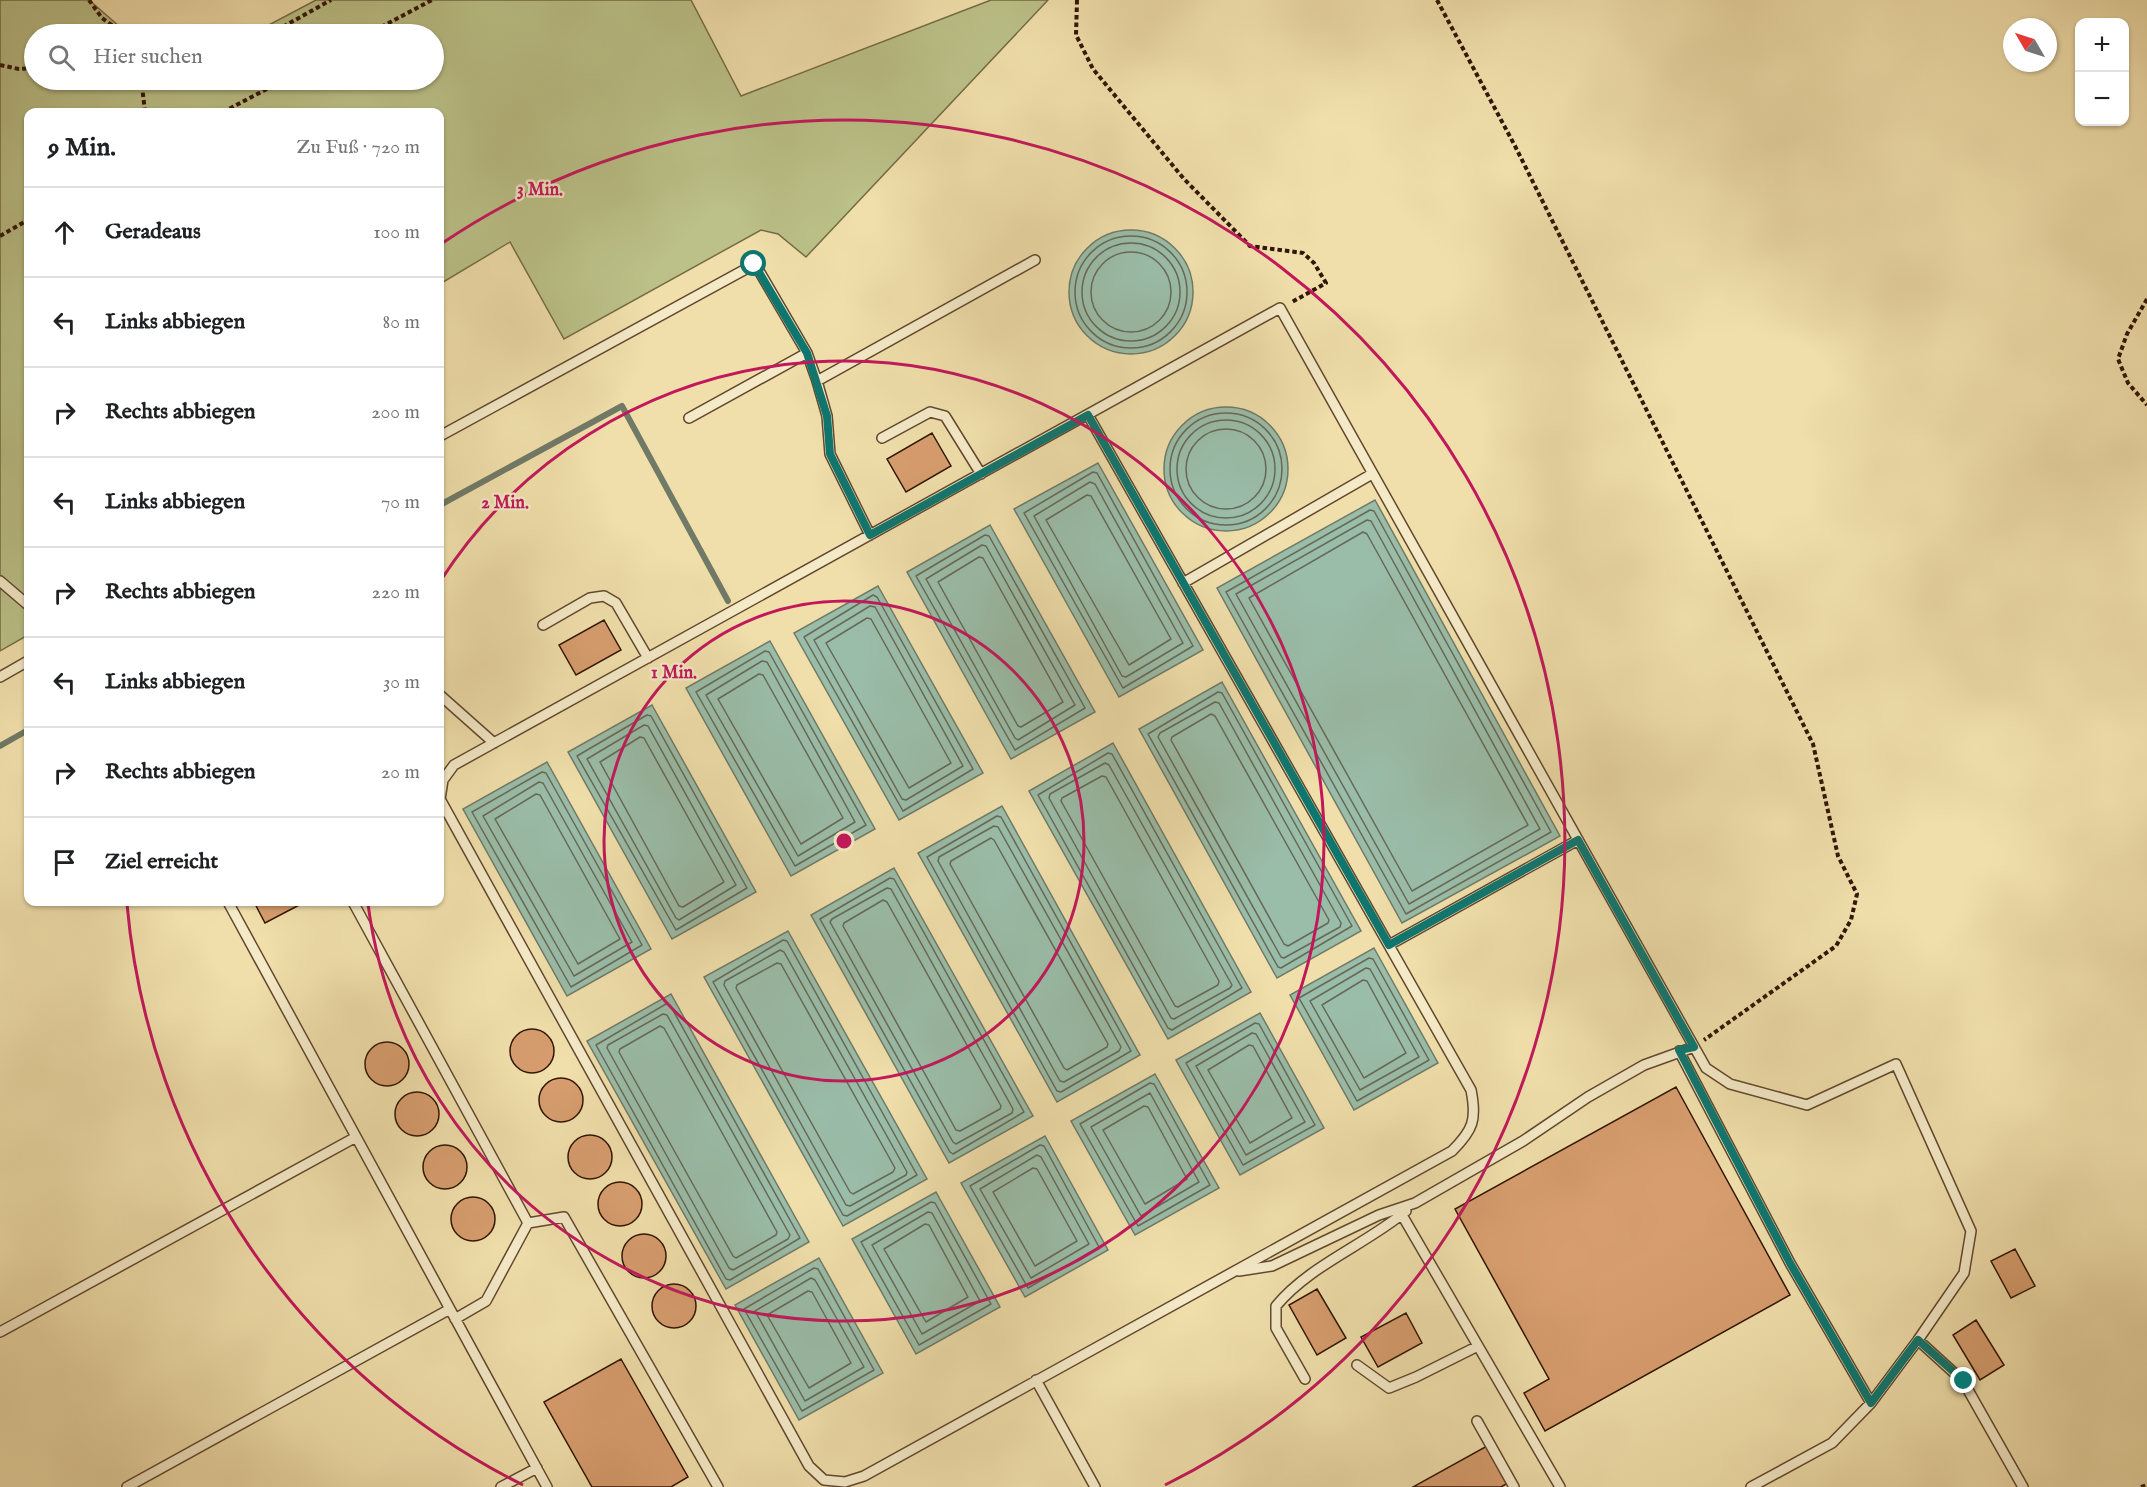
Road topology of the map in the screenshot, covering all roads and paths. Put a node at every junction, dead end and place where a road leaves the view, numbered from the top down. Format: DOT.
graph roads {
  1 [pos="89,0"];
  2 [pos="331,0"];
  3 [pos="432,0"];
  4 [pos="1077,0"];
  5 [pos="1437,0"];
  6 [pos="110,24"];
  7 [pos="288,24"];
  8 [pos="387,24"];
  9 [pos="0,65"];
  10 [pos="24,69"];
  11 [pos="142,90"];
  12 [pos="266,90"];
  13 [pos="145,108"];
  14 [pos="231,108"];
  15 [pos="24,222"];
  16 [pos="0,236"];
  17 [pos="1035,260"];
  18 [pos="2147,299"];
  19 [pos="1280,308"];
  20 [pos="807,353"];
  21 [pos="817,381"];
  22 [pos="2147,405"];
  23 [pos="1088,415"];
  24 [pos="689,418"];
  25 [pos="444,434"];
  26 [pos="882,438"];
  27 [pos="981,474"];
  28 [pos="1372,474"];
  29 [pos="870,535"];
  30 [pos="0,581"];
  31 [pos="1183,583"];
  32 [pos="24,602"];
  33 [pos="543,625"];
  34 [pos="648,657"];
  35 [pos="24,663"];
  36 [pos="0,677"];
  37 [pos="444,698"];
  38 [pos="494,743"];
  39 [pos="444,779"];
  40 [pos="444,806"];
  41 [pos="1578,840"];
  42 [pos="230,906"];
  43 [pos="355,906"];
  44 [pos="1389,945"];
  45 [pos="1694,1047"];
  46 [pos="1679,1050"];
  47 [pos="356,1137"];
  48 [pos="1415,1203"];
  49 [pos="1402,1215"];
  50 [pos="528,1223"];
  51 [pos="1233,1272"];
  52 [pos="450,1309"];
  53 [pos="455,1319"];
  54 [pos="0,1332"];
  55 [pos="1918,1340"];
  56 [pos="1478,1346"];
  57 [pos="1357,1365"];
  58 [pos="1305,1379"];
  59 [pos="1036,1380"];
  60 [pos="1871,1403"];
  61 [pos="1477,1422"];
  62 [pos="537,1468"];
  63 [pos="2147,1485"];
  64 [pos="127,1487"];
  65 [pos="501,1487"];
  66 [pos="547,1487"];
  67 [pos="718,1487"];
  68 [pos="1095,1487"];
  69 [pos="1514,1487"];
  70 [pos="1560,1487"];
  71 [pos="1751,1487"];
  72 [pos="2023,1487"];
  73 [pos="2141,1487"];
  1 -- 6 [label="path"];
  2 -- 7 [label="path"];
  3 -- 8 [label="path"];
  4 -- 19 [label="path"];
  5 -- 45 [label="path"];
  9 -- 10 [label="path"];
  11 -- 13 [label="path"];
  12 -- 14 [label="path"];
  15 -- 16 [label="path"];
  17 -- 21 [label="lane"];
  18 -- 22 [label="path"];
  19 -- 23 [label="lane"];
  19 -- 28 [label="lane"];
  20 -- 21 [label="lane"];
  20 -- 24 [label="lane"];
  20 -- 25 [label="lane"];
  21 -- 29 [label="lane"];
  23 -- 27 [label="lane"];
  23 -- 31 [label="lane"];
  26 -- 27 [label="lane"];
  27 -- 29 [label="lane"];
  28 -- 31 [label="lane"];
  28 -- 41 [label="lane"];
  29 -- 34 [label="lane"];
  30 -- 32 [label="lane"];
  31 -- 44 [label="lane"];
  33 -- 34 [label="lane"];
  34 -- 38 [label="lane"];
  35 -- 36 [label="lane"];
  37 -- 38 [label="lane"];
  38 -- 39 [label="lane"];
  40 -- 59 [label="lane"];
  41 -- 44 [label="lane"];
  41 -- 45 [label="lane"];
  42 -- 47 [label="lane"];
  43 -- 50 [label="lane"];
  44 -- 51 [label="lane"];
  45 -- 46 [label="lane"];
  45 -- 55 [label="lane"];
  46 -- 48 [label="lane"];
  46 -- 60 [label="lane"];
  47 -- 52 [label="lane"];
  47 -- 54 [label="lane"];
  48 -- 49 [label="lane"];
  48 -- 51 [label="lane"];
  49 -- 56 [label="lane"];
  49 -- 58 [label="lane"];
  50 -- 53 [label="lane"];
  50 -- 67 [label="lane"];
  51 -- 59 [label="lane"];
  52 -- 53 [label="lane"];
  52 -- 64 [label="lane"];
  53 -- 62 [label="lane"];
  55 -- 60 [label="lane"];
  55 -- 72 [label="lane"];
  56 -- 57 [label="lane"];
  56 -- 70 [label="lane"];
  59 -- 68 [label="lane"];
  60 -- 71 [label="lane"];
  61 -- 69 [label="lane"];
  62 -- 65 [label="lane"];
  62 -- 66 [label="lane"];
  63 -- 73 [label="path"];
}
